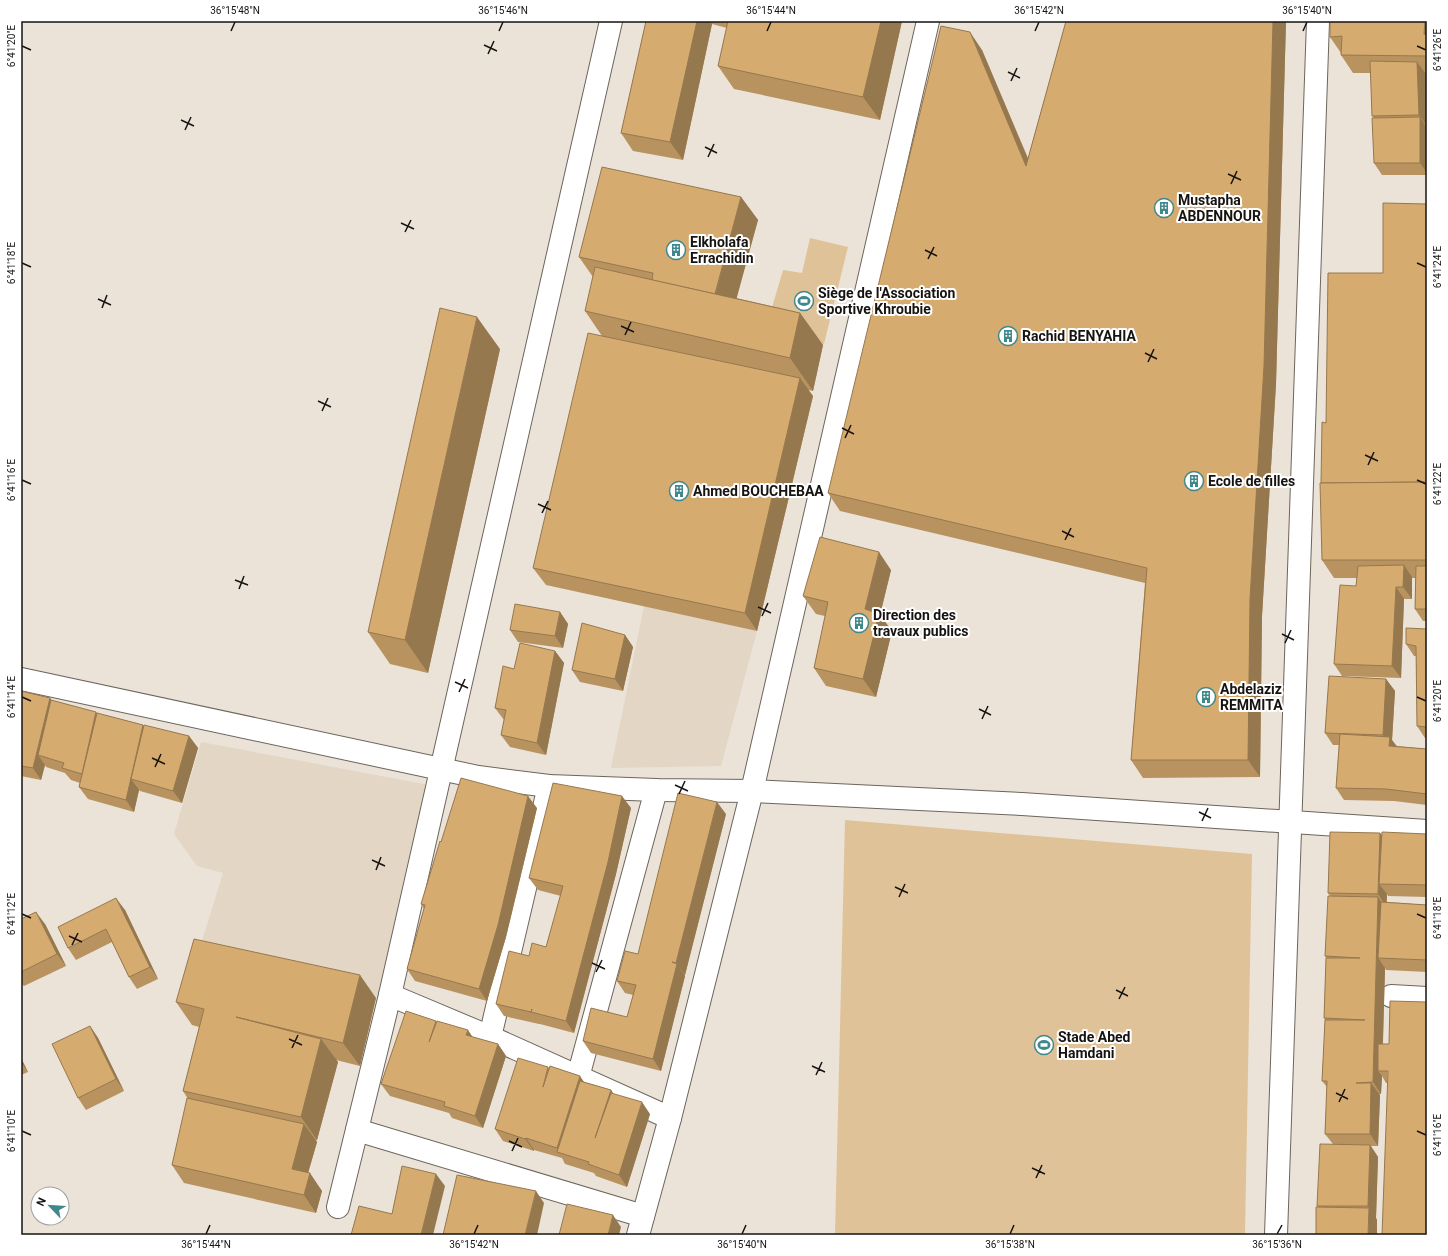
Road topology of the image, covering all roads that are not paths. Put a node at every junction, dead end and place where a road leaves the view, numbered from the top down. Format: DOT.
graph roads {
  1 [pos="611,21"];
  2 [pos="928,21"];
  3 [pos="1318,21"];
  4 [pos="21,679"];
  5 [pos="442,769"];
  6 [pos="549,786"];
  7 [pos="656,790"];
  8 [pos="752,792"];
  9 [pos="1292,821"];
  10 [pos="1427,831"];
  11 [pos="390,995"];
  12 [pos="1391,996"];
  13 [pos="1427,998"];
  14 [pos="490,1037"];
  15 [pos="578,1077"];
  16 [pos="670,1118"];
  17 [pos="357,1130"];
  18 [pos="338,1207"];
  19 [pos="641,1226"];
  20 [pos="1276,1235"];
  1 -- 5 [label="street"];
  2 -- 8 [label="street"];
  3 -- 9 [label="street"];
  4 -- 5 [label="street"];
  5 -- 6 [label="street"];
  5 -- 11 [label="street"];
  6 -- 7 [label="street"];
  6 -- 14 [label="street"];
  7 -- 8 [label="street"];
  7 -- 15 [label="street"];
  8 -- 9 [label="street"];
  8 -- 16 [label="street"];
  9 -- 10 [label="street"];
  9 -- 20 [label="street"];
  11 -- 14 [label="street"];
  11 -- 17 [label="street"];
  12 -- 13 [label="street"];
  14 -- 15 [label="street"];
  15 -- 16 [label="street"];
  16 -- 19 [label="street"];
  17 -- 18 [label="street"];
  17 -- 19 [label="street"];
}
